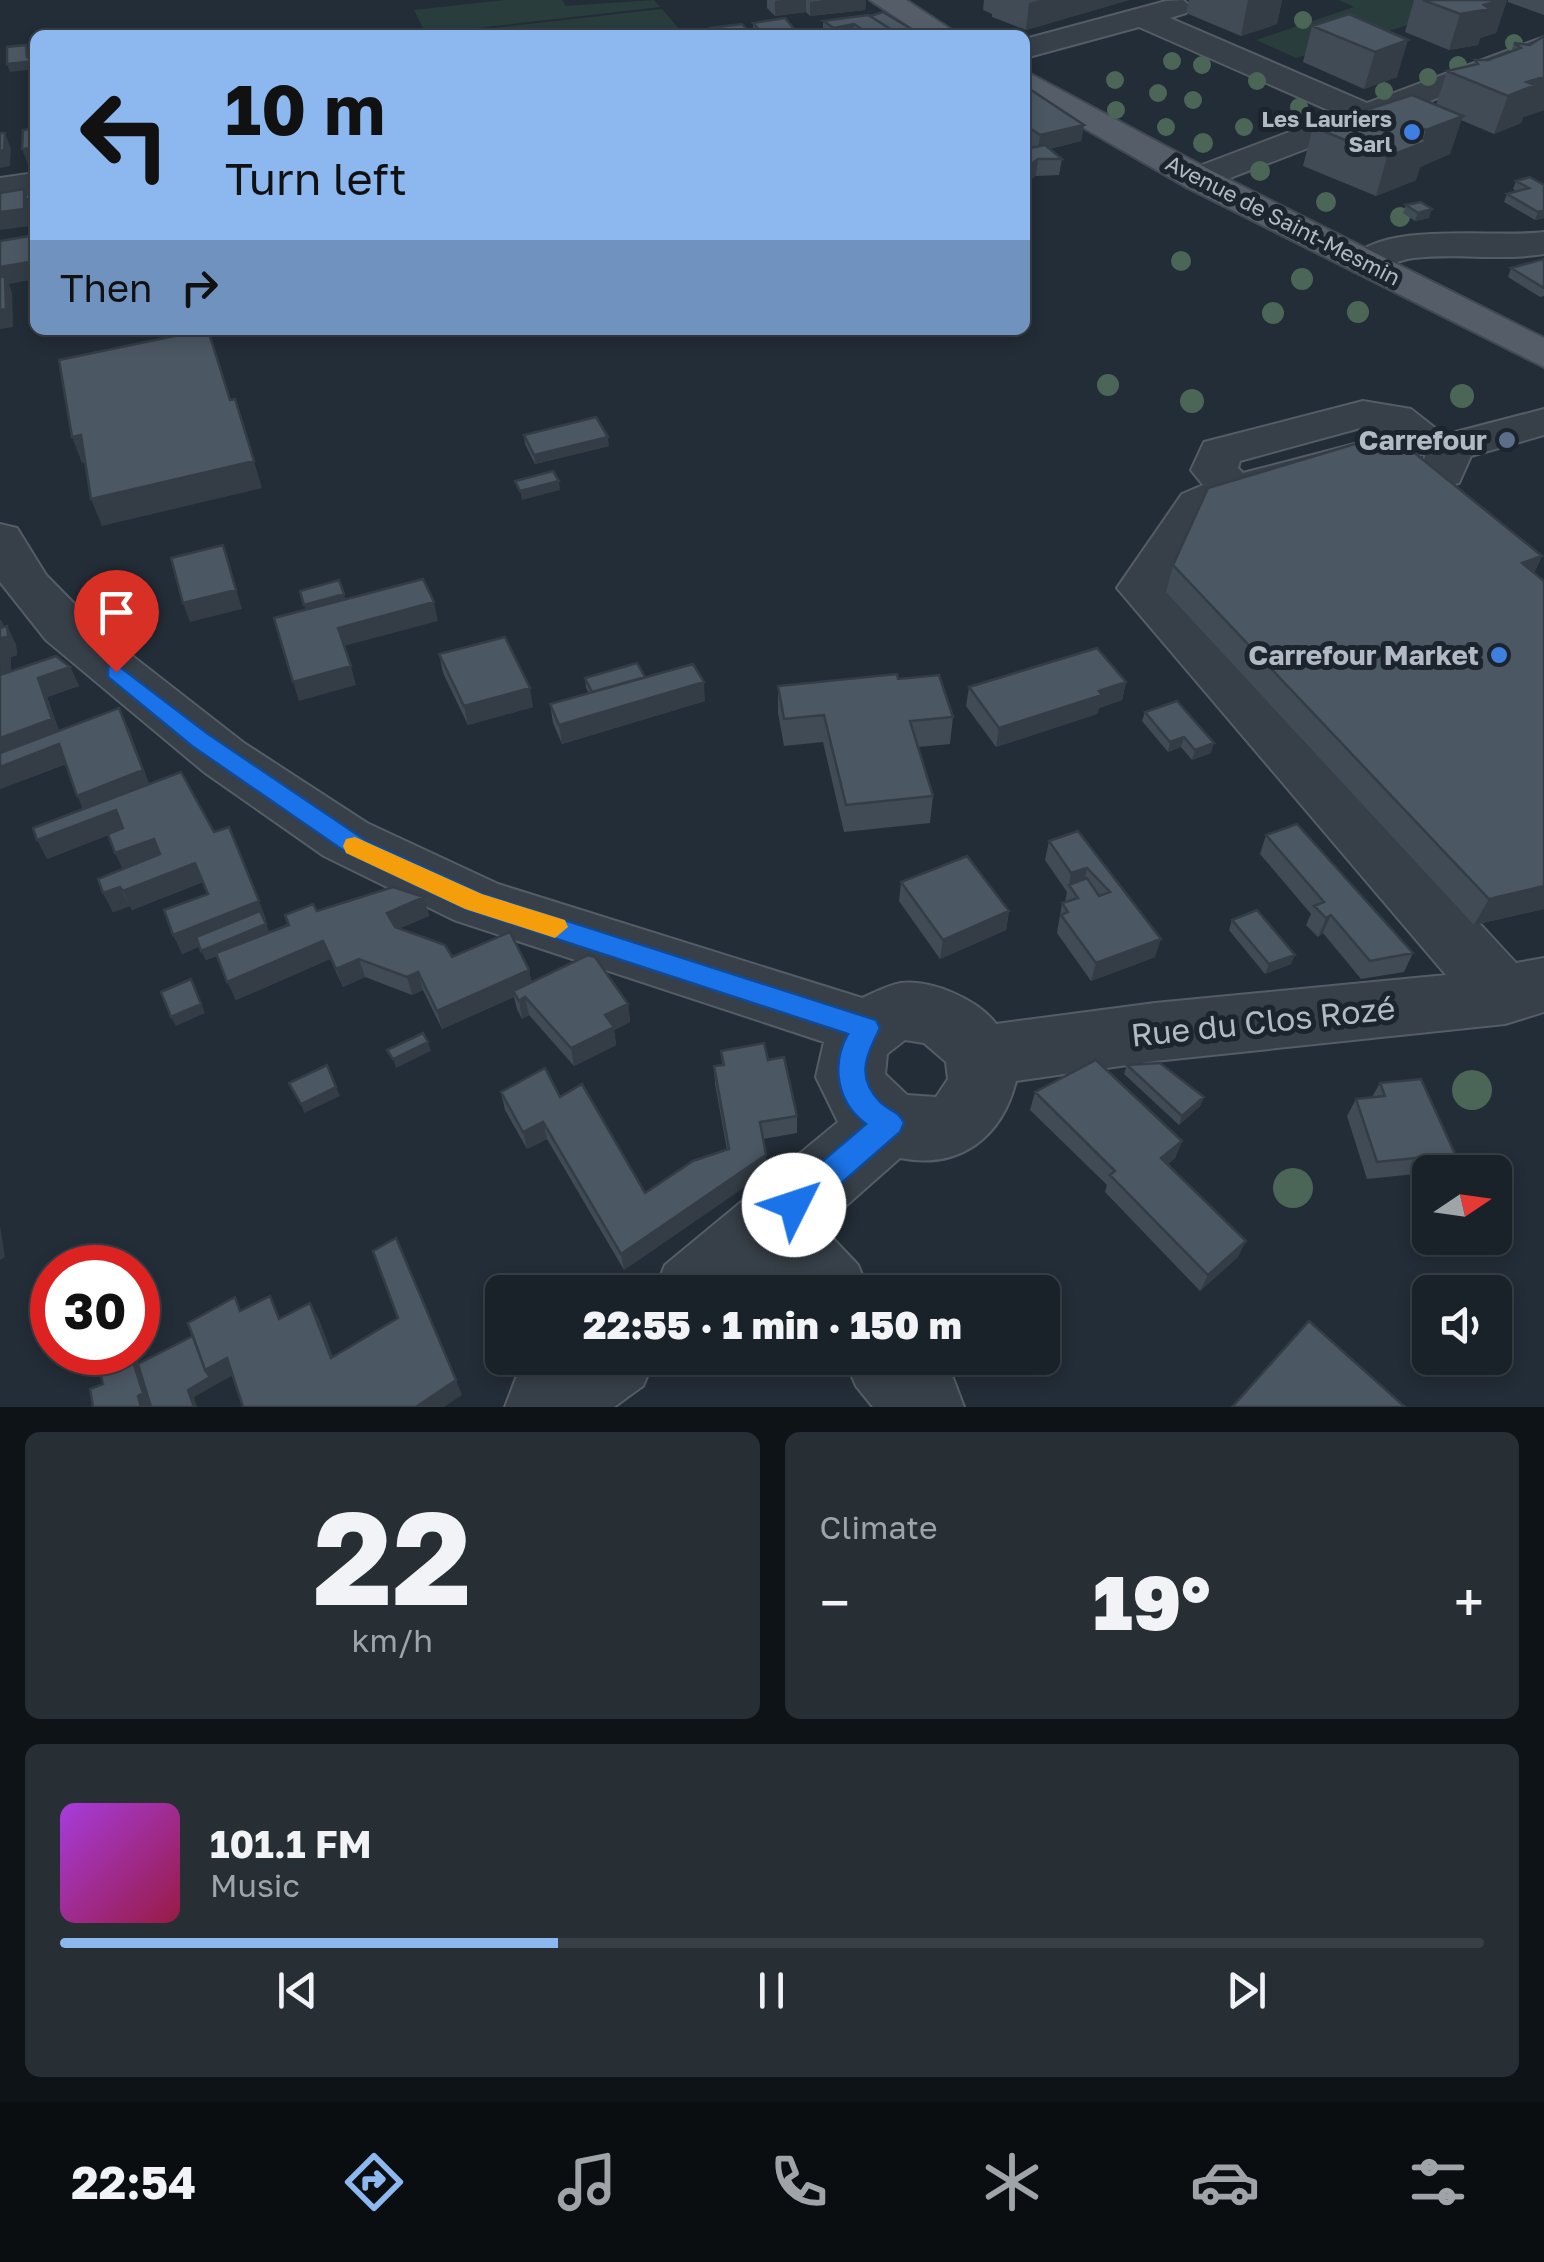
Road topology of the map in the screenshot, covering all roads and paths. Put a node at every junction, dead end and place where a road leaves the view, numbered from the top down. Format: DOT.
graph roads {
  1 [pos="885,0"];
  2 [pos="1199,0"];
  3 [pos="1142,17"];
  4 [pos="936,30"];
  5 [pos="1544,46"];
  6 [pos="1030,48"];
  7 [pos="1030,84"];
  8 [pos="1363,113"];
  9 [pos="1198,179"];
  10 [pos="30,185"];
  11 [pos="0,190"];
  12 [pos="1527,246"];
  13 [pos="1368,263"];
  14 [pos="1436,299"];
  15 [pos="1544,354"];
  16 [pos="1544,422"];
  17 [pos="1443,473"];
  18 [pos="1234,490"];
  19 [pos="0,539"];
  20 [pos="1524,990"];
  21 [pos="866,1028"];
  22 [pos="982,1056"];
  23 [pos="889,1123"];
  24 [pos="771,1225"];
  25 [pos="712,1275"];
  26 [pos="816,1275"];
  27 [pos="591,1375"];
  28 [pos="898,1375"];
  29 [pos="545,1407"];
  30 [pos="924,1407"];
  1 -- 4 [label="main road"];
  2 -- 3 [label="street"];
  3 -- 6 [label="street"];
  3 -- 8 [label="street"];
  5 -- 8 [label="street"];
  7 -- 9 [label="main road, Avenue de Saint-Mesmin"];
  8 -- 9 [label="street"];
  9 -- 13 [label="main road, Avenue de Saint-Mesmin"];
  10 -- 11 [label="street"];
  12 -- 13 [label="street"];
  12 -- 14 [label="street"];
  13 -- 14 [label="main road, Avenue de Saint-Mesmin"];
  14 -- 15 [label="main road, Avenue de Saint-Mesmin"];
  16 -- 17 [label="street"];
  18 -- 20 [label="street"];
  19 -- 21 [label="street"];
  20 -- 22 [label="street, Rue du Clos Rozé"];
  21 -- 22 [label="street"];
  21 -- 23 [label="street"];
  22 -- 23 [label="street"];
  23 -- 24 [label="street"];
  24 -- 25 [label="street"];
  24 -- 26 [label="street"];
  27 -- 29 [label="street"];
  28 -- 30 [label="street"];
}
